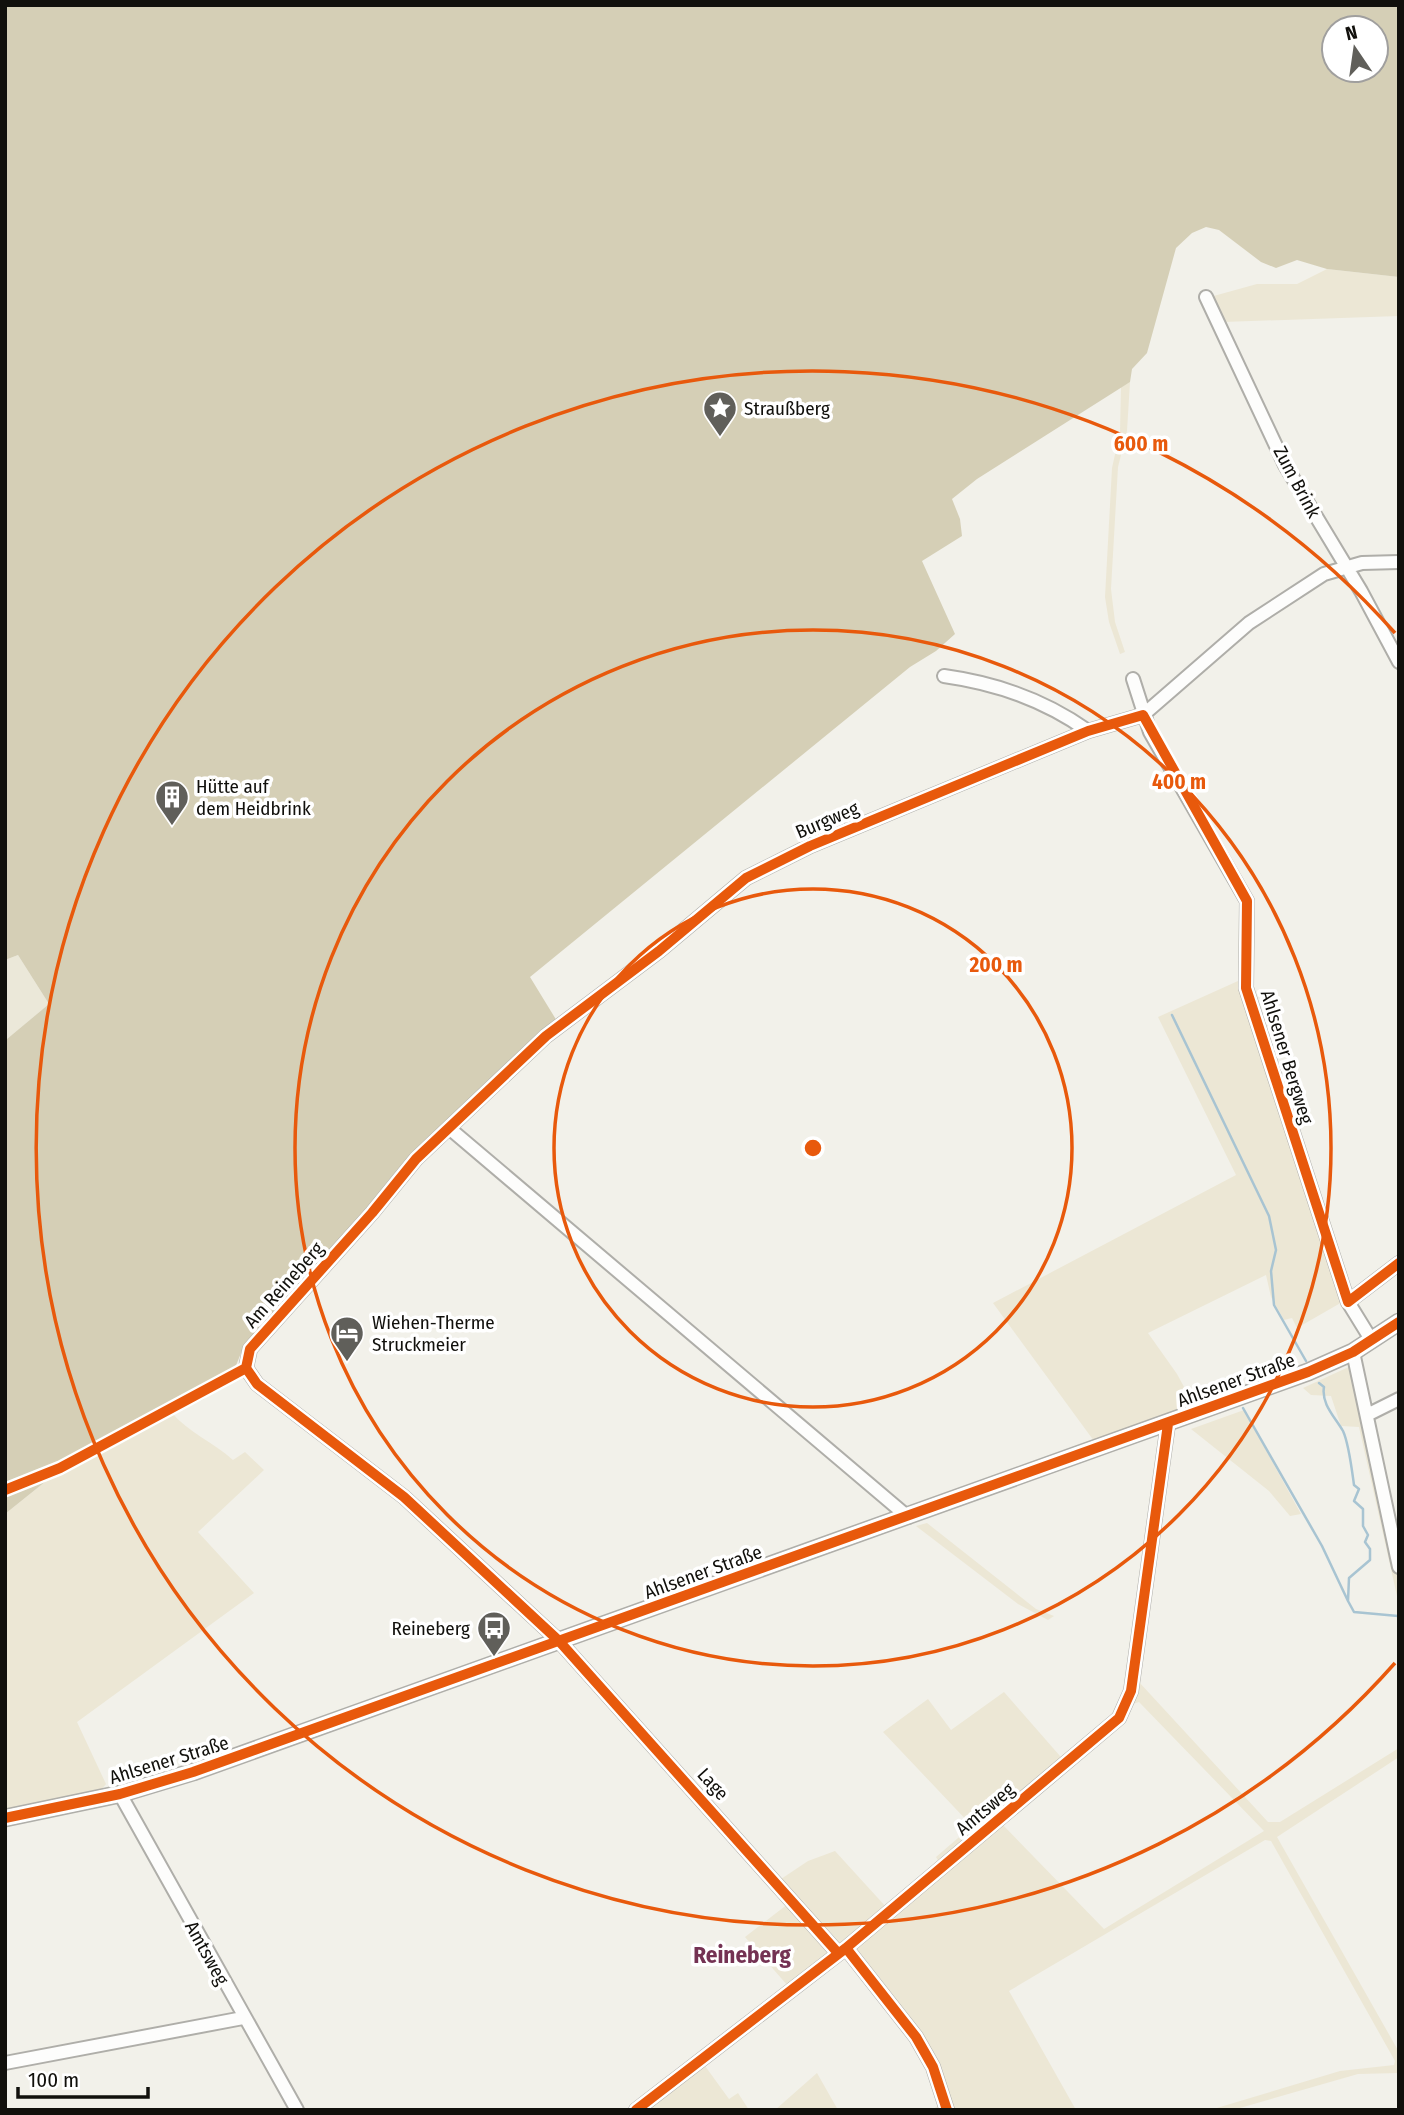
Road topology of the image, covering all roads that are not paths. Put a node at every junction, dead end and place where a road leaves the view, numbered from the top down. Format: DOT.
graph roads {
  1 [pos="1206,297"];
  2 [pos="1399,562"];
  3 [pos="1346,567"];
  4 [pos="1399,662"];
  5 [pos="944,676"];
  6 [pos="1133,679"];
  7 [pos="1143,715"];
  8 [pos="1088,731"];
  9 [pos="562,1027"];
  10 [pos="449,1129"];
  11 [pos="1399,1263"];
  12 [pos="1348,1302"];
  13 [pos="1399,1322"];
  14 [pos="1371,1341"];
  15 [pos="1353,1352"];
  16 [pos="1399,1399"];
  17 [pos="1367,1415"];
  18 [pos="1168,1424"];
  19 [pos="908,1517"];
  20 [pos="1394,1521"];
  21 [pos="1399,1567"];
  22 [pos="559,1641"];
  23 [pos="120,1794"];
  24 [pos="5,1818"];
  25 [pos="842,1950"];
  26 [pos="243,2018"];
  27 [pos="5,2063"];
  28 [pos="297,2110"];
  29 [pos="636,2110"];
  30 [pos="947,2110"];
  1 -- 3 [label="street, Zum Brink"];
  2 -- 3 [label="street, Burgweg"];
  3 -- 4 [label="street, Zum Brink"];
  3 -- 7 [label="street, Burgweg"];
  5 -- 8 [label="street"];
  6 -- 7 [label="street, Ahlsener Bergweg"];
  7 -- 8 [label="street, Burgweg"];
  7 -- 12 [label="street, Ahlsener Bergweg"];
  8 -- 9 [label="street, Burgweg"];
  9 -- 10 [label="street, Am Reineberg"];
  10 -- 19 [label="street"];
  10 -- 22 [label="street, Am Reineberg"];
  11 -- 12 [label="street"];
  12 -- 14 [label="street, Ahlsener Bergweg"];
  13 -- 14 [label="main road, Ahlsener Straße"];
  14 -- 15 [label="main road, Ahlsener Straße"];
  15 -- 17 [label="street"];
  15 -- 18 [label="main road, Ahlsener Straße"];
  16 -- 17 [label="street"];
  17 -- 20 [label="street"];
  18 -- 19 [label="main road, Ahlsener Straße"];
  18 -- 25 [label="street, Amtsweg"];
  19 -- 22 [label="main road, Ahlsener Straße"];
  20 -- 21 [label="street"];
  22 -- 23 [label="main road, Ahlsener Straße"];
  22 -- 25 [label="street, Lage"];
  23 -- 24 [label="main road, Ahlsener Straße"];
  23 -- 26 [label="street, Amtsweg"];
  25 -- 29 [label="street, Amtsweg"];
  25 -- 30 [label="street, Lage"];
  26 -- 27 [label="street"];
  26 -- 28 [label="street, Amtsweg"];
}
